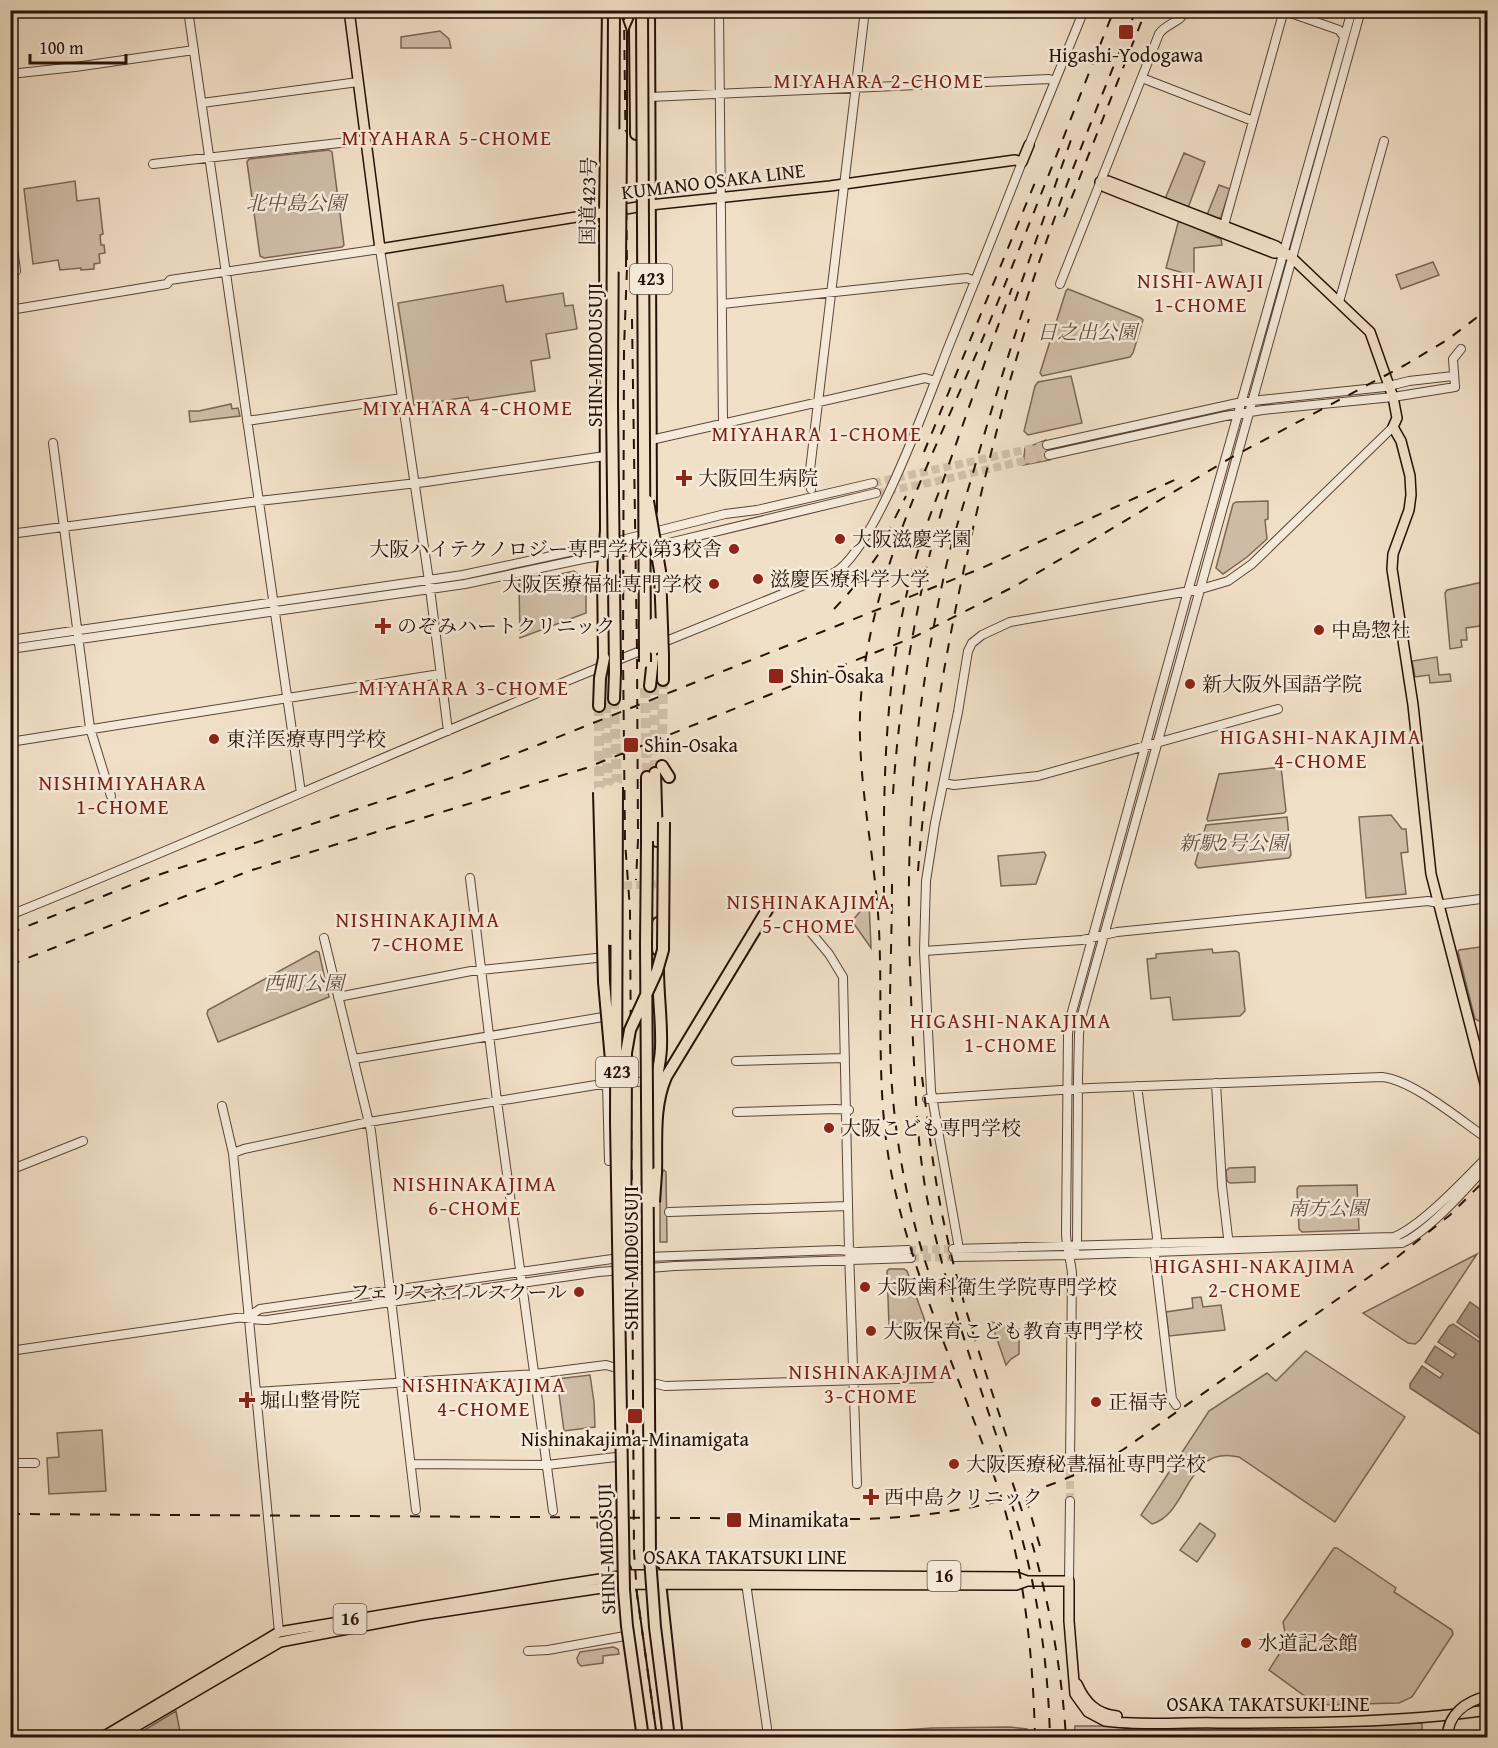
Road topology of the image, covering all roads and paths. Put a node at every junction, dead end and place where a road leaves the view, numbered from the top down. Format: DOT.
graph roads {
  1 [pos="188,10"];
  2 [pos="349,10"];
  3 [pos="608,10"];
  4 [pos="614,10"];
  5 [pos="643,10"];
  6 [pos="649,10"];
  7 [pos="718,10"];
  8 [pos="865,10"];
  9 [pos="1084,10"];
  10 [pos="1186,10"];
  11 [pos="1352,10"];
  12 [pos="1360,10"];
  13 [pos="1283,11"];
  14 [pos="1344,37"];
  15 [pos="194,50"];
  16 [pos="10,75"];
  17 [pos="1142,78"];
  18 [pos="1055,81"];
  19 [pos="358,82"];
  20 [pos="856,88"];
  21 [pos="720,94"];
  22 [pos="650,97"];
  23 [pos="202,103"];
  24 [pos="1253,121"];
  25 [pos="366,140"];
  26 [pos="1384,141"];
  27 [pos="1029,145"];
  28 [pos="210,158"];
  29 [pos="1022,162"];
  30 [pos="153,164"];
  31 [pos="1100,182"];
  32 [pos="844,184"];
  33 [pos="721,198"];
  34 [pos="650,206"];
  35 [pos="605,213"];
  36 [pos="10,225"];
  37 [pos="1223,230"];
  38 [pos="380,249"];
  39 [pos="1287,255"];
  40 [pos="16,271"];
  41 [pos="226,272"];
  42 [pos="975,281"];
  43 [pos="1060,284"];
  44 [pos="831,292"];
  45 [pos="1339,302"];
  46 [pos="722,304"];
  47 [pos="613,306"];
  48 [pos="10,310"];
  49 [pos="644,314"];
  50 [pos="1461,349"];
  51 [pos="1384,369"];
  52 [pos="1453,376"];
  53 [pos="935,381"];
  54 [pos="1389,386"];
  55 [pos="1369,389"];
  56 [pos="402,398"];
  57 [pos="1393,398"];
  58 [pos="1252,400"];
  59 [pos="818,402"];
  60 [pos="1242,402"];
  61 [pos="1249,412"];
  62 [pos="1238,415"];
  63 [pos="247,421"];
  64 [pos="723,424"];
  65 [pos="1394,427"];
  66 [pos="651,440"];
  67 [pos="53,443"];
  68 [pos="1047,445"];
  69 [pos="1049,455"];
  70 [pos="605,456"];
  71 [pos="644,471"];
  72 [pos="873,483"];
  73 [pos="414,484"];
  74 [pos="811,489"];
  75 [pos="876,493"];
  76 [pos="259,501"];
  77 [pos="64,527"];
  78 [pos="651,532"];
  79 [pos="10,534"];
  80 [pos="606,544"];
  81 [pos="652,547"];
  82 [pos="604,556"];
  83 [pos="429,581"];
  84 [pos="1201,589"];
  85 [pos="430,590"];
  86 [pos="1188,591"];
  87 [pos="274,607"];
  88 [pos="77,635"];
  89 [pos="10,640"];
  90 [pos="10,649"];
  91 [pos="603,658"];
  92 [pos="440,674"];
  93 [pos="654,684"];
  94 [pos="287,698"];
  95 [pos="1278,709"];
  96 [pos="90,728"];
  97 [pos="448,731"];
  98 [pos="10,742"];
  99 [pos="1157,743"];
  100 [pos="1146,746"];
  101 [pos="655,772"];
  102 [pos="669,777"];
  103 [pos="944,783"];
  104 [pos="608,790"];
  105 [pos="647,792"];
  106 [pos="301,793"];
  107 [pos="111,795"];
  108 [pos="661,826"];
  109 [pos="470,878"];
  110 [pos="1488,898"];
  111 [pos="775,903"];
  112 [pos="1438,903"];
  113 [pos="10,915"];
  114 [pos="808,929"];
  115 [pos="1104,934"];
  116 [pos="324,938"];
  117 [pos="1092,938"];
  118 [pos="924,951"];
  119 [pos="596,958"];
  120 [pos="481,970"];
  121 [pos="338,997"];
  122 [pos="603,1017"];
  123 [pos="489,1035"];
  124 [pos="845,1058"];
  125 [pos="354,1059"];
  126 [pos="736,1062"];
  127 [pos="656,1080"];
  128 [pos="611,1083"];
  129 [pos="1216,1083"];
  130 [pos="1137,1086"];
  131 [pos="1078,1089"];
  132 [pos="1068,1090"];
  133 [pos="1488,1095"];
  134 [pos="930,1099"];
  135 [pos="497,1101"];
  136 [pos="222,1106"];
  137 [pos="847,1110"];
  138 [pos="737,1112"];
  139 [pos="369,1122"];
  140 [pos="616,1123"];
  141 [pos="1488,1139"];
  142 [pos="83,1141"];
  143 [pos="232,1154"];
  144 [pos="1488,1156"];
  145 [pos="609,1161"];
  146 [pos="1488,1164"];
  147 [pos="10,1170"];
  148 [pos="848,1206"];
  149 [pos="669,1212"];
  150 [pos="648,1222"];
  151 [pos="1066,1246"];
  152 [pos="1077,1246"];
  153 [pos="1229,1246"];
  154 [pos="1156,1248"];
  155 [pos="955,1250"];
  156 [pos="849,1251"];
  157 [pos="1071,1255"];
  158 [pos="619,1258"];
  159 [pos="849,1260"];
  160 [pos="649,1262"];
  161 [pos="619,1270"];
  162 [pos="521,1272"];
  163 [pos="522,1282"];
  164 [pos="390,1291"];
  165 [pos="391,1302"];
  166 [pos="249,1317"];
  167 [pos="10,1351"];
  168 [pos="621,1358"];
  169 [pos="613,1367"];
  170 [pos="535,1374"];
  171 [pos="931,1378"];
  172 [pos="854,1380"];
  173 [pos="400,1384"];
  174 [pos="657,1384"];
  175 [pos="256,1392"];
  176 [pos="1176,1405"];
  177 [pos="616,1457"];
  178 [pos="1070,1461"];
  179 [pos="10,1462"];
  180 [pos="35,1462"];
  181 [pos="411,1464"];
  182 [pos="547,1465"];
  183 [pos="857,1484"];
  184 [pos="1070,1501"];
  185 [pos="416,1510"];
  186 [pos="553,1511"];
  187 [pos="657,1579"];
  188 [pos="628,1580"];
  189 [pos="1027,1581"];
  190 [pos="1069,1581"];
  191 [pos="746,1583"];
  192 [pos="279,1632"];
  193 [pos="625,1636"];
  194 [pos="528,1651"];
  195 [pos="1075,1679"];
  196 [pos="1488,1696"];
  197 [pos="1488,1705"];
  198 [pos="1488,1710"];
  199 [pos="767,1728"];
  200 [pos="101,1737"];
  201 [pos="116,1737"];
  202 [pos="643,1737"];
  203 [pos="651,1737"];
  204 [pos="669,1737"];
  205 [pos="677,1737"];
  206 [pos="1447,1737"];
  1 -- 15 [label="street"];
  2 -- 19 [label="main road"];
  3 -- 35 [label="highway, 国道423号 / 423"];
  4 -- 47 [label="highway, SHIN-MIDOUSUJI / 423, bridge"];
  4 -- 47 [label="highway, bridge"];
  5 -- 49 [label="highway, 423, bridge"];
  5 -- 49 [label="highway, bridge"];
  6 -- 22 [label="highway, 423"];
  7 -- 21 [label="street"];
  8 -- 20 [label="street"];
  9 -- 18 [label="street"];
  10 -- 17 [label="street"];
  11 -- 14 [label="street"];
  12 -- 39 [label="street"];
  13 -- 14 [label="street"];
  13 -- 24 [label="street"];
  14 -- 39 [label="street"];
  15 -- 16 [label="street"];
  15 -- 23 [label="street"];
  17 -- 24 [label="street"];
  17 -- 31 [label="street"];
  18 -- 20 [label="street"];
  18 -- 27 [label="street"];
  19 -- 23 [label="street"];
  19 -- 25 [label="main road"];
  20 -- 21 [label="street"];
  20 -- 32 [label="street"];
  21 -- 22 [label="street"];
  21 -- 33 [label="street"];
  22 -- 34 [label="highway, 423"];
  23 -- 28 [label="street"];
  24 -- 37 [label="street"];
  25 -- 28 [label="street"];
  25 -- 38 [label="main road"];
  26 -- 45 [label="street"];
  27 -- 29 [label="main road"];
  28 -- 30 [label="street"];
  28 -- 41 [label="street"];
  29 -- 32 [label="main road, KUMANO OSAKA LINE"];
  29 -- 42 [label="street"];
  31 -- 37 [label="main road"];
  31 -- 43 [label="street"];
  32 -- 33 [label="main road, KUMANO OSAKA LINE"];
  32 -- 44 [label="street"];
  33 -- 34 [label="main road, KUMANO OSAKA LINE"];
  33 -- 46 [label="street"];
  34 -- 35 [label="main road, KUMANO OSAKA LINE"];
  34 -- 66 [label="highway, 423"];
  35 -- 38 [label="main road, KUMANO OSAKA LINE"];
  35 -- 70 [label="highway, 国道423号 / 423"];
  36 -- 40 [label="street"];
  37 -- 39 [label="main road"];
  38 -- 41 [label="street"];
  38 -- 56 [label="street"];
  39 -- 45 [label="main road"];
  39 -- 58 [label="street"];
  39 -- 60 [label="street"];
  41 -- 48 [label="street"];
  41 -- 63 [label="street"];
  42 -- 44 [label="street"];
  42 -- 53 [label="street"];
  44 -- 46 [label="street"];
  44 -- 59 [label="street"];
  45 -- 51 [label="main road"];
  46 -- 64 [label="street"];
  47 -- 91 [label="highway, SHIN-MIDOUSUJI / 423, bridge"];
  49 -- 71 [label="highway, 423, bridge"];
  50 -- 52 [label="street"];
  51 -- 54 [label="main road"];
  51 -- 55 [label="street"];
  52 -- 54 [label="street"];
  52 -- 57 [label="street"];
  53 -- 59 [label="street"];
  53 -- 97 [label="street"];
  54 -- 55 [label="street"];
  54 -- 57 [label="main road"];
  55 -- 58 [label="street"];
  56 -- 63 [label="street"];
  56 -- 73 [label="street"];
  57 -- 61 [label="street"];
  57 -- 65 [label="main road"];
  58 -- 60 [label="street"];
  58 -- 61 [label="street"];
  59 -- 64 [label="street"];
  59 -- 74 [label="street"];
  60 -- 62 [label="street"];
  60 -- 68 [label="street"];
  61 -- 62 [label="street"];
  61 -- 84 [label="street"];
  62 -- 69 [label="street"];
  62 -- 86 [label="street"];
  63 -- 76 [label="street"];
  64 -- 66 [label="street"];
  65 -- 84 [label="street"];
  65 -- 112 [label="main road"];
  66 -- 78 [label="highway, 423"];
  67 -- 77 [label="street"];
  70 -- 73 [label="street"];
  70 -- 80 [label="highway, 国道423号 / 423"];
  71 -- 93 [label="highway, 423, bridge"];
  71 -- 93 [label="highway, bridge"];
  72 -- 78 [label="street"];
  73 -- 76 [label="street"];
  73 -- 83 [label="street"];
  75 -- 81 [label="street"];
  76 -- 77 [label="street"];
  76 -- 87 [label="street"];
  77 -- 79 [label="street"];
  77 -- 88 [label="street"];
  78 -- 80 [label="street"];
  78 -- 81 [label="highway, 423"];
  80 -- 82 [label="highway, 国道423号 / 423"];
  80 -- 83 [label="street"];
  81 -- 82 [label="street"];
  81 -- 93 [label="highway, 423, bridge"];
  82 -- 85 [label="street"];
  82 -- 91 [label="highway, 国道423号 / 423"];
  83 -- 85 [label="street"];
  83 -- 87 [label="street"];
  84 -- 86 [label="street"];
  84 -- 99 [label="street"];
  85 -- 87 [label="street"];
  85 -- 92 [label="street"];
  86 -- 100 [label="street"];
  86 -- 103 [label="street"];
  87 -- 88 [label="street"];
  87 -- 94 [label="street"];
  88 -- 89 [label="street"];
  88 -- 90 [label="street"];
  88 -- 96 [label="street"];
  92 -- 94 [label="street"];
  92 -- 97 [label="street"];
  94 -- 96 [label="street"];
  94 -- 106 [label="street"];
  95 -- 99 [label="street"];
  96 -- 98 [label="street"];
  96 -- 107 [label="street"];
  97 -- 106 [label="street"];
  99 -- 100 [label="street"];
  99 -- 115 [label="street"];
  100 -- 103 [label="street"];
  100 -- 117 [label="street"];
  101 -- 102 [label="highway"];
  101 -- 105 [label="highway, SHIN-MIDOUSUJI / 423"];
  101 -- 108 [label="highway"];
  103 -- 118 [label="street"];
  104 -- 128 [label="highway, 423, bridge"];
  104 -- 140 [label="highway, SHIN-MIDOUSUJI / 423, bridge"];
  104 -- 140 [label="highway, bridge"];
  105 -- 108 [label="highway"];
  105 -- 150 [label="highway, SHIN-MIDOUSUJI / 423, bridge"];
  106 -- 113 [label="street"];
  108 -- 127 [label="highway, 423"];
  108 -- 168 [label="highway, bridge"];
  109 -- 120 [label="street"];
  110 -- 112 [label="street"];
  111 -- 150 [label="highway, bridge"];
  112 -- 115 [label="street"];
  112 -- 133 [label="main road"];
  114 -- 124 [label="street"];
  115 -- 117 [label="street"];
  115 -- 131 [label="street"];
  116 -- 121 [label="street"];
  117 -- 118 [label="street"];
  117 -- 132 [label="street"];
  118 -- 134 [label="street"];
  119 -- 120 [label="street"];
  120 -- 121 [label="street"];
  120 -- 123 [label="street"];
  121 -- 125 [label="street"];
  122 -- 123 [label="street"];
  123 -- 125 [label="street"];
  123 -- 135 [label="street"];
  124 -- 126 [label="street"];
  124 -- 137 [label="street"];
  125 -- 139 [label="street"];
  127 -- 128 [label="street"];
  127 -- 160 [label="highway, 423"];
  128 -- 135 [label="street"];
  128 -- 145 [label="street"];
  128 -- 158 [label="highway, 423"];
  129 -- 130 [label="street"];
  129 -- 141 [label="street"];
  129 -- 153 [label="street"];
  130 -- 131 [label="street"];
  130 -- 154 [label="street"];
  131 -- 132 [label="street"];
  131 -- 152 [label="street"];
  132 -- 134 [label="street"];
  132 -- 151 [label="street"];
  134 -- 155 [label="street"];
  135 -- 139 [label="street"];
  135 -- 162 [label="street"];
  136 -- 143 [label="street"];
  137 -- 138 [label="street"];
  137 -- 148 [label="street"];
  139 -- 143 [label="street"];
  139 -- 164 [label="street"];
  140 -- 168 [label="highway, SHIN-MIDOUSUJI / 423, bridge"];
  142 -- 147 [label="street"];
  143 -- 166 [label="street"];
  144 -- 153 [label="street"];
  146 -- 153 [label="street"];
  148 -- 149 [label="street"];
  148 -- 156 [label="street"];
  150 -- 204 [label="highway, SHIN-MIDOUSUJI / 423, bridge"];
  151 -- 152 [label="street"];
  151 -- 155 [label="street"];
  151 -- 157 [label="street"];
  152 -- 154 [label="street"];
  152 -- 157 [label="street"];
  153 -- 154 [label="street"];
  154 -- 157 [label="street"];
  154 -- 176 [label="street"];
  155 -- 157 [label="street"];
  156 -- 159 [label="street"];
  156 -- 159 [label="street"];
  156 -- 160 [label="street"];
  157 -- 178 [label="street"];
  158 -- 160 [label="street"];
  158 -- 161 [label="highway, 423"];
  158 -- 162 [label="street"];
  159 -- 160 [label="street"];
  159 -- 172 [label="street"];
  160 -- 161 [label="street"];
  160 -- 187 [label="highway, 423"];
  161 -- 163 [label="street"];
  161 -- 188 [label="highway, 423"];
  162 -- 163 [label="street"];
  162 -- 164 [label="street"];
  163 -- 165 [label="street"];
  163 -- 170 [label="street"];
  164 -- 165 [label="street"];
  164 -- 166 [label="street"];
  165 -- 166 [label="street"];
  165 -- 173 [label="street"];
  166 -- 167 [label="street"];
  166 -- 175 [label="street"];
  168 -- 202 [label="highway, SHIN-MIDŌSUJI / 423, bridge"];
  169 -- 170 [label="street"];
  170 -- 173 [label="street"];
  170 -- 182 [label="street"];
  171 -- 172 [label="street"];
  172 -- 174 [label="street"];
  172 -- 183 [label="street"];
  173 -- 175 [label="street"];
  173 -- 181 [label="street"];
  175 -- 192 [label="street"];
  177 -- 182 [label="street"];
  179 -- 180 [label="street"];
  181 -- 182 [label="street"];
  181 -- 185 [label="street"];
  182 -- 186 [label="street"];
  184 -- 190 [label="street"];
  187 -- 188 [label="main road, OSAKA TAKATSUKI LINE / 16"];
  187 -- 189 [label="main road, OSAKA TAKATSUKI LINE / 16"];
  187 -- 191 [label="main road, OSAKA TAKATSUKI LINE / 16"];
  187 -- 205 [label="highway"];
  188 -- 192 [label="main road, OSAKA TAKATSUKI LINE / 16"];
  188 -- 201 [label="main road, 16"];
  188 -- 203 [label="highway"];
  189 -- 190 [label="main road, OSAKA TAKATSUKI LINE / 16"];
  189 -- 191 [label="main road, OSAKA TAKATSUKI LINE / 16"];
  190 -- 195 [label="main road, OSAKA TAKATSUKI LINE"];
  191 -- 199 [label="street"];
  192 -- 200 [label="main road, OSAKA TAKATSUKI LINE / 16"];
  193 -- 194 [label="street"];
  195 -- 197 [label="main road, OSAKA TAKATSUKI LINE"];
  195 -- 198 [label="main road, OSAKA TAKATSUKI LINE"];
  196 -- 206 [label="main road, bridge"];
}
